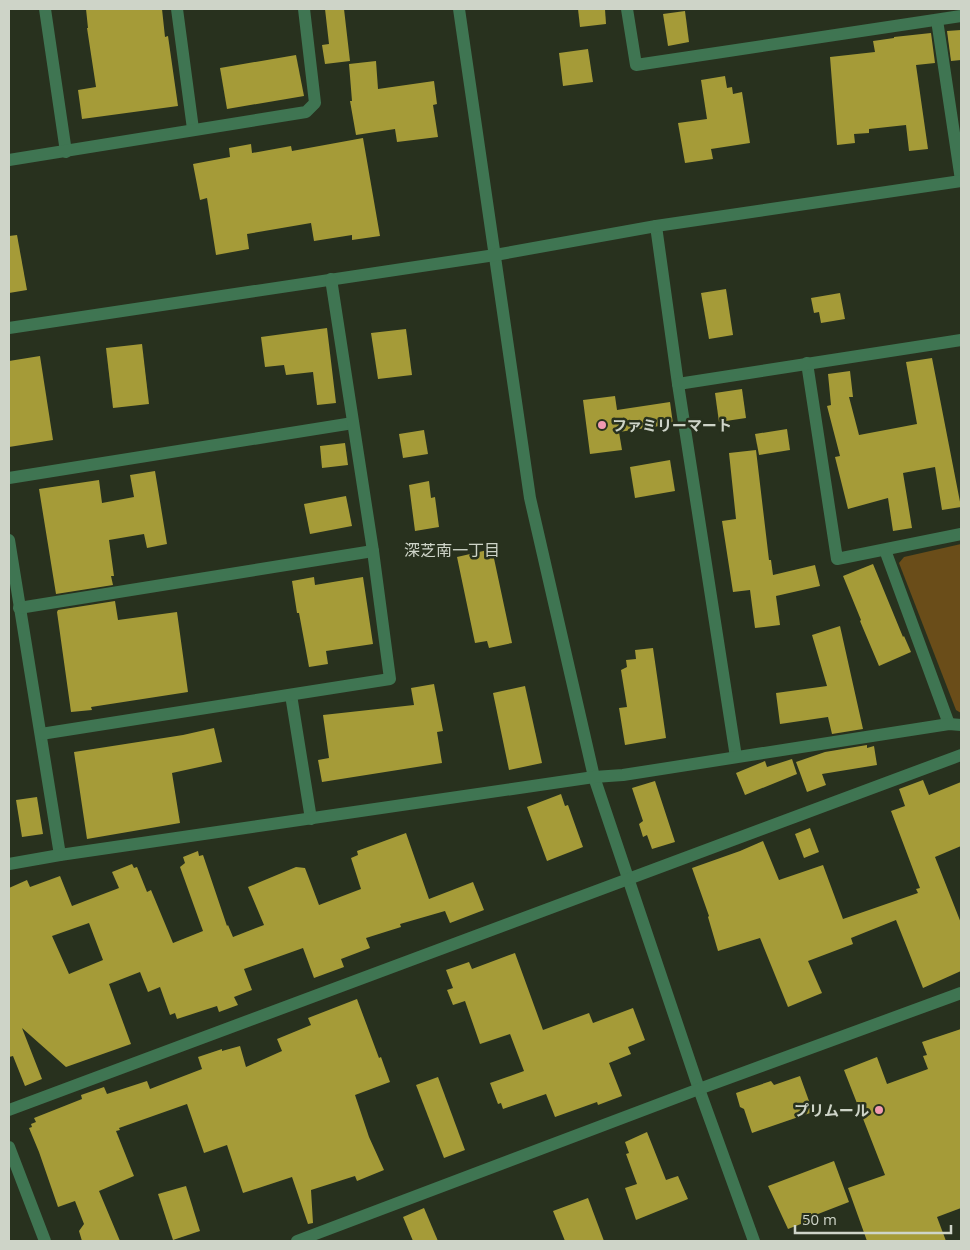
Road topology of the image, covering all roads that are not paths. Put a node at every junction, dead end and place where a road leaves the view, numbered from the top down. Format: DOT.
graph roads {
  1 [pos="45,9"];
  2 [pos="177,9"];
  3 [pos="304,9"];
  4 [pos="459,9"];
  5 [pos="627,9"];
  6 [pos="961,16"];
  7 [pos="937,20"];
  8 [pos="193,129"];
  9 [pos="66,152"];
  10 [pos="9,160"];
  11 [pos="961,181"];
  12 [pos="656,226"];
  13 [pos="495,255"];
  14 [pos="331,279"];
  15 [pos="9,328"];
  16 [pos="961,340"];
  17 [pos="807,363"];
  18 [pos="678,384"];
  19 [pos="352,423"];
  20 [pos="9,478"];
  21 [pos="961,534"];
  22 [pos="9,540"];
  23 [pos="885,550"];
  24 [pos="373,551"];
  25 [pos="19,608"];
  26 [pos="291,695"];
  27 [pos="955,725"];
  28 [pos="41,734"];
  29 [pos="961,755"];
  30 [pos="736,758"];
  31 [pos="594,777"];
  32 [pos="311,819"];
  33 [pos="60,855"];
  34 [pos="9,864"];
  35 [pos="627,879"];
  36 [pos="961,993"];
  37 [pos="699,1089"];
  38 [pos="9,1110"];
  39 [pos="9,1147"];
  40 [pos="45,1241"];
  41 [pos="297,1241"];
  42 [pos="754,1241"];
  1 -- 9 [label="street"];
  2 -- 8 [label="street"];
  3 -- 8 [label="street"];
  4 -- 13 [label="street"];
  5 -- 7 [label="street"];
  6 -- 7 [label="street"];
  7 -- 11 [label="street"];
  8 -- 9 [label="street"];
  9 -- 10 [label="street"];
  11 -- 12 [label="street"];
  12 -- 13 [label="street"];
  12 -- 18 [label="street"];
  13 -- 14 [label="street"];
  13 -- 31 [label="street"];
  14 -- 15 [label="street"];
  14 -- 19 [label="street"];
  16 -- 17 [label="street"];
  17 -- 18 [label="street"];
  17 -- 23 [label="street"];
  18 -- 30 [label="street"];
  19 -- 20 [label="street"];
  19 -- 24 [label="street"];
  21 -- 23 [label="street"];
  22 -- 25 [label="street"];
  23 -- 27 [label="street"];
  24 -- 25 [label="street"];
  24 -- 26 [label="street"];
  25 -- 28 [label="street"];
  26 -- 28 [label="street"];
  26 -- 32 [label="street"];
  27 -- 30 [label="street"];
  28 -- 33 [label="street"];
  29 -- 35 [label="street"];
  30 -- 31 [label="street"];
  31 -- 32 [label="street"];
  31 -- 35 [label="street"];
  32 -- 33 [label="street"];
  33 -- 34 [label="street"];
  35 -- 37 [label="street"];
  35 -- 38 [label="street"];
  36 -- 37 [label="street"];
  37 -- 41 [label="street"];
  37 -- 42 [label="street"];
  39 -- 40 [label="street"];
}
